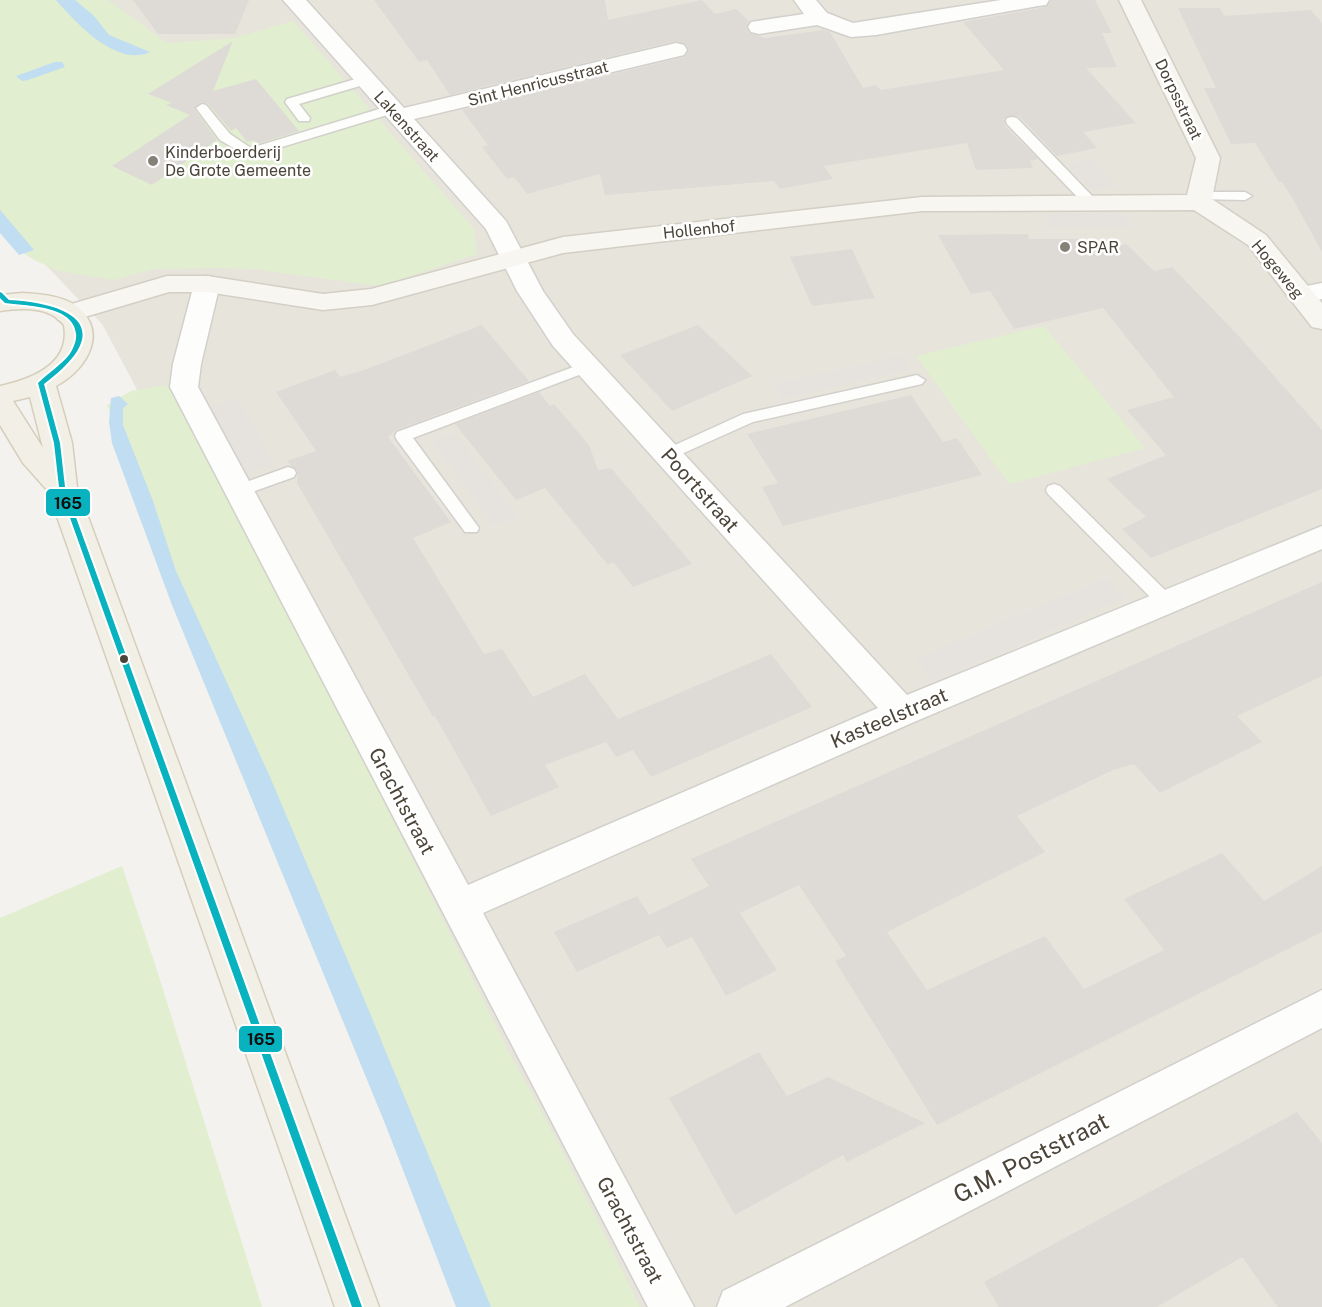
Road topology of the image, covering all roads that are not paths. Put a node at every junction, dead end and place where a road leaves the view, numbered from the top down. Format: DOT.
graph roads {
  1 [pos="294,0"];
  2 [pos="805,0"];
  3 [pos="1038,0"];
  4 [pos="1130,0"];
  5 [pos="819,18"];
  6 [pos="759,27"];
  7 [pos="676,50"];
  8 [pos="366,80"];
  9 [pos="202,108"];
  10 [pos="396,113"];
  11 [pos="303,118"];
  12 [pos="1012,121"];
  13 [pos="1245,196"];
  14 [pos="1200,199"];
  15 [pos="1091,203"];
  16 [pos="513,256"];
  17 [pos="207,284"];
  18 [pos="1311,293"];
  19 [pos="2,300"];
  20 [pos="1322,321"];
  21 [pos="74,323"];
  22 [pos="587,367"];
  23 [pos="917,380"];
  24 [pos="41,383"];
  25 [pos="0,395"];
  26 [pos="0,404"];
  27 [pos="668,455"];
  28 [pos="288,473"];
  29 [pos="62,487"];
  30 [pos="1054,490"];
  31 [pos="238,491"];
  32 [pos="471,528"];
  33 [pos="1322,537"];
  34 [pos="1166,602"];
  35 [pos="902,712"];
  36 [pos="459,906"];
  37 [pos="1322,1008"];
  38 [pos="357,1307"];
  39 [pos="672,1307"];
  40 [pos="739,1307"];
  1 -- 8 [label="street, Lakenstraat"];
  2 -- 5 [label="street"];
  3 -- 5 [label="street"];
  4 -- 14 [label="street, Dorpsstraat"];
  5 -- 6 [label="street"];
  7 -- 10 [label="street, Sint Henricusstraat"];
  8 -- 10 [label="street, Lakenstraat"];
  8 -- 11 [label="lane"];
  9 -- 10 [label="lane"];
  10 -- 16 [label="street, Lakenstraat"];
  12 -- 15 [label="lane"];
  13 -- 14 [label="lane"];
  14 -- 15 [label="street, Hollenhof"];
  14 -- 18 [label="street, Hogeweg"];
  15 -- 16 [label="street, Hollenhof"];
  16 -- 17 [label="street, Hollenhof"];
  16 -- 22 [label="street, Poortstraat"];
  17 -- 21 [label="street"];
  17 -- 31 [label="street, Grachtstraat"];
  18 -- 20 [label="street, Hogeweg"];
  19 -- 21 [label="main road"];
  21 -- 24 [label="main road"];
  22 -- 27 [label="street, Poortstraat"];
  22 -- 32 [label="lane"];
  23 -- 27 [label="lane"];
  24 -- 25 [label="main road"];
  24 -- 29 [label="main road"];
  26 -- 29 [label="main road"];
  27 -- 35 [label="street, Poortstraat"];
  28 -- 31 [label="lane"];
  29 -- 38 [label="main road"];
  30 -- 34 [label="lane"];
  31 -- 36 [label="street, Grachtstraat"];
  33 -- 34 [label="street, Kasteelstraat"];
  34 -- 35 [label="street, Kasteelstraat"];
  35 -- 36 [label="street, Kasteelstraat"];
  36 -- 39 [label="street, Grachtstraat"];
  37 -- 40 [label="street, G.M. Poststraat"];
}
